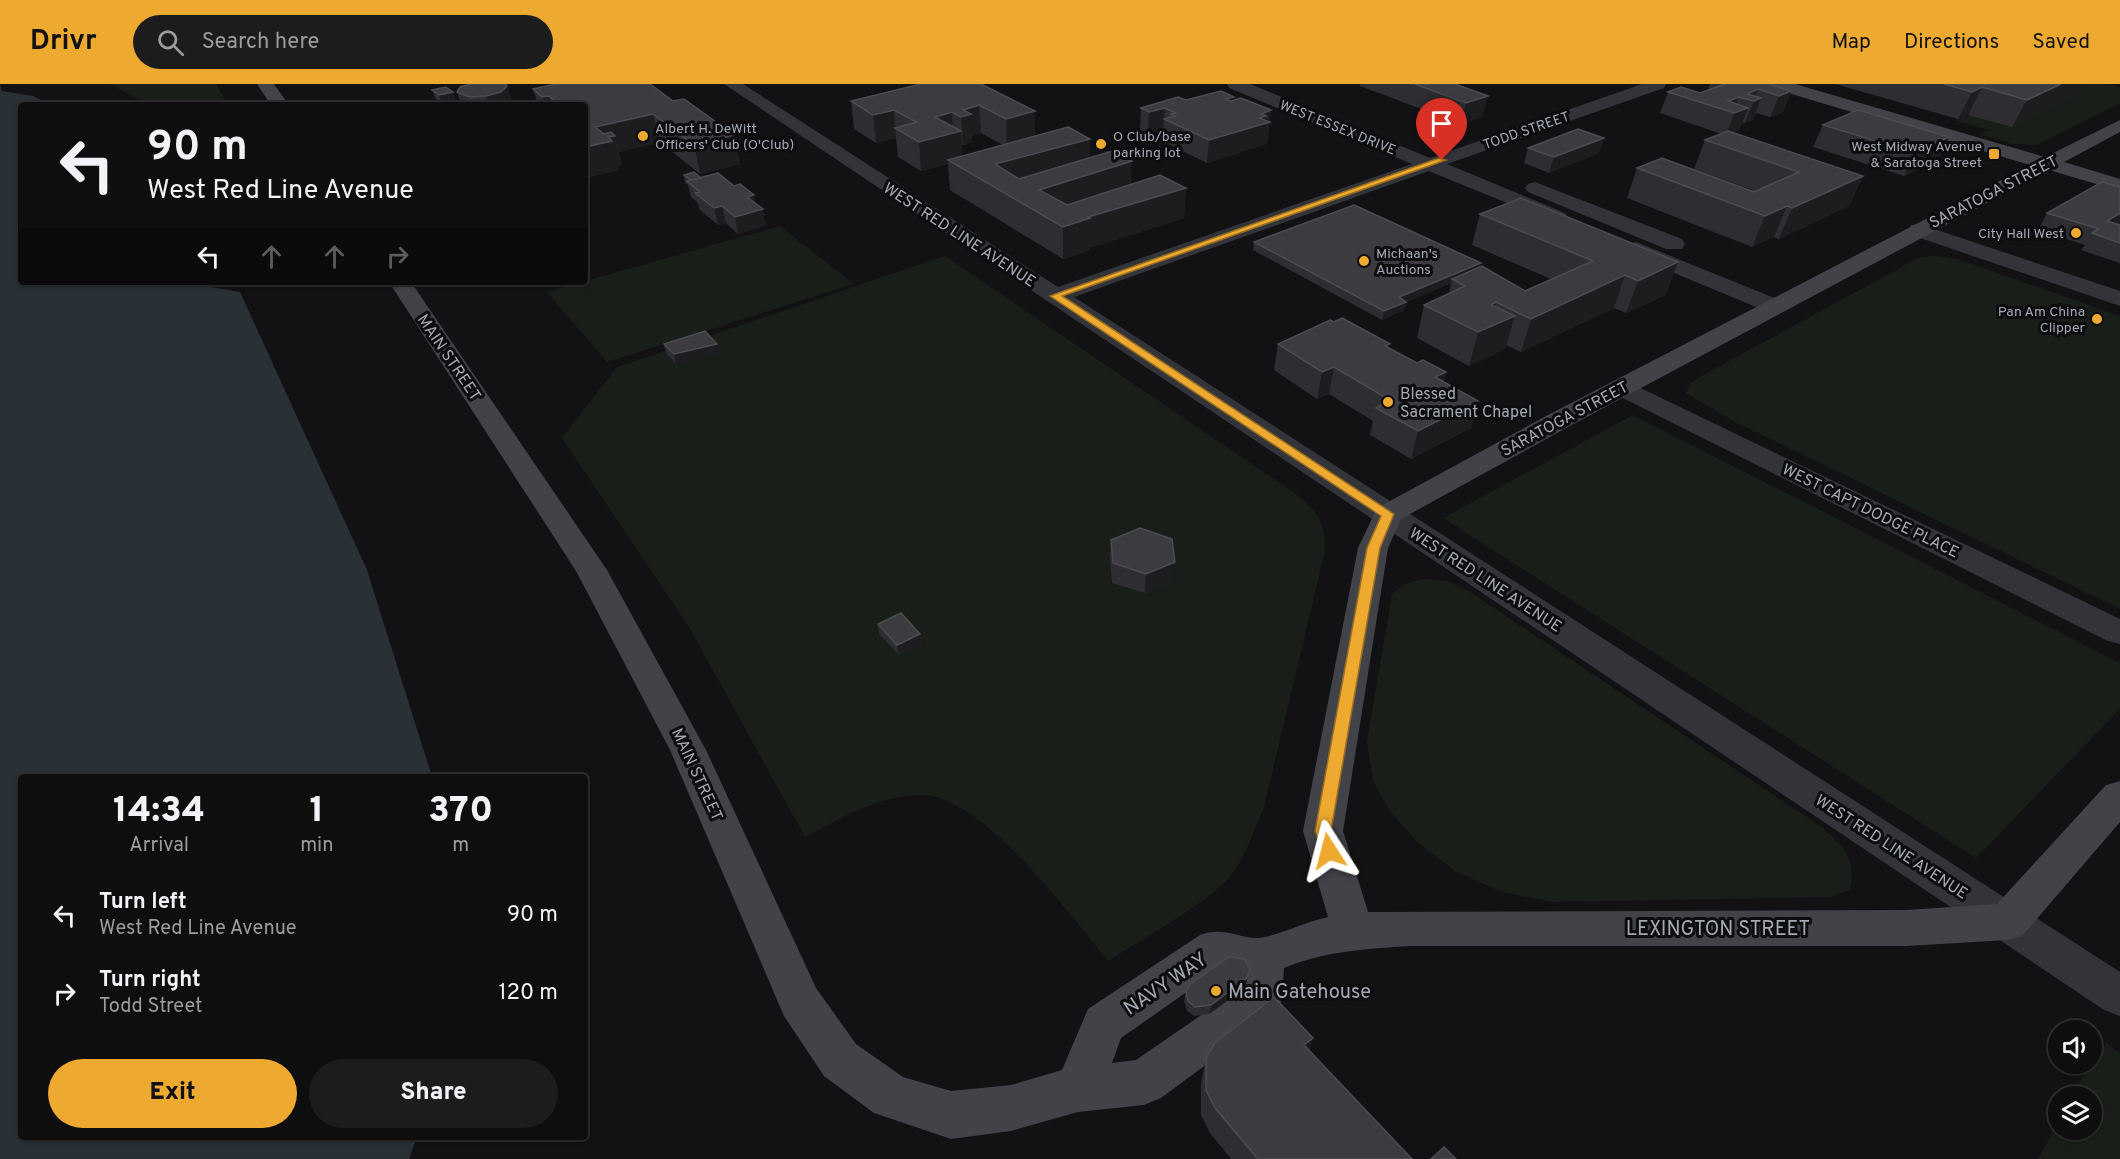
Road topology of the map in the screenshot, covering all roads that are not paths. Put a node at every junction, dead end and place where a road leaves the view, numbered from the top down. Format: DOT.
graph roads {
  1 [pos="266,84"];
  2 [pos="732,84"];
  3 [pos="1276,84"];
  4 [pos="1658,84"];
  5 [pos="1777,84"];
  6 [pos="1244,88"];
  7 [pos="278,102"];
  8 [pos="2120,125"];
  9 [pos="1454,156"];
  10 [pos="1430,164"];
  11 [pos="2047,164"];
  12 [pos="2120,185"];
  13 [pos="1919,230"];
  14 [pos="1708,258"];
  15 [pos="402,285"];
  16 [pos="1774,295"];
  17 [pos="1054,296"];
  18 [pos="2120,300"];
  19 [pos="1622,387"];
  20 [pos="1388,514"];
  21 [pos="2120,633"];
  22 [pos="2120,796"];
  23 [pos="2008,922"];
  24 [pos="1353,931"];
  25 [pos="1263,957"];
  26 [pos="2120,996"];
  27 [pos="1078,1089"];
  1 -- 7 [label="street"];
  2 -- 17 [label="street, WEST RED LINE AVENUE"];
  3 -- 6 [label="street"];
  3 -- 9 [label="street, WEST ESSEX DRIVE"];
  4 -- 9 [label="street, TODD STREET"];
  5 -- 11 [label="street"];
  6 -- 10 [label="street, WEST ESSEX DRIVE"];
  8 -- 11 [label="street, SARATOGA STREET"];
  9 -- 10 [label="street, TODD STREET"];
  9 -- 14 [label="street, WEST ESSEX DRIVE"];
  10 -- 16 [label="street, WEST ESSEX DRIVE"];
  10 -- 17 [label="street, TODD STREET"];
  11 -- 12 [label="street"];
  11 -- 13 [label="street, SARATOGA STREET"];
  13 -- 16 [label="street, SARATOGA STREET"];
  13 -- 18 [label="street"];
  15 -- 27 [label="street, MAIN STREET"];
  16 -- 19 [label="street, SARATOGA STREET"];
  17 -- 20 [label="street, WEST RED LINE AVENUE"];
  19 -- 20 [label="street, SARATOGA STREET"];
  19 -- 21 [label="street, WEST CAPT DODGE PLACE"];
  20 -- 23 [label="street, WEST RED LINE AVENUE"];
  20 -- 24 [label="street"];
  22 -- 23 [label="street"];
  23 -- 24 [label="street, LEXINGTON STREET"];
  23 -- 26 [label="street, WEST RED LINE AVENUE"];
  24 -- 25 [label="street, LEXINGTON STREET"];
  25 -- 27 [label="street"];
  25 -- 27 [label="street, NAVY WAY"];
}
